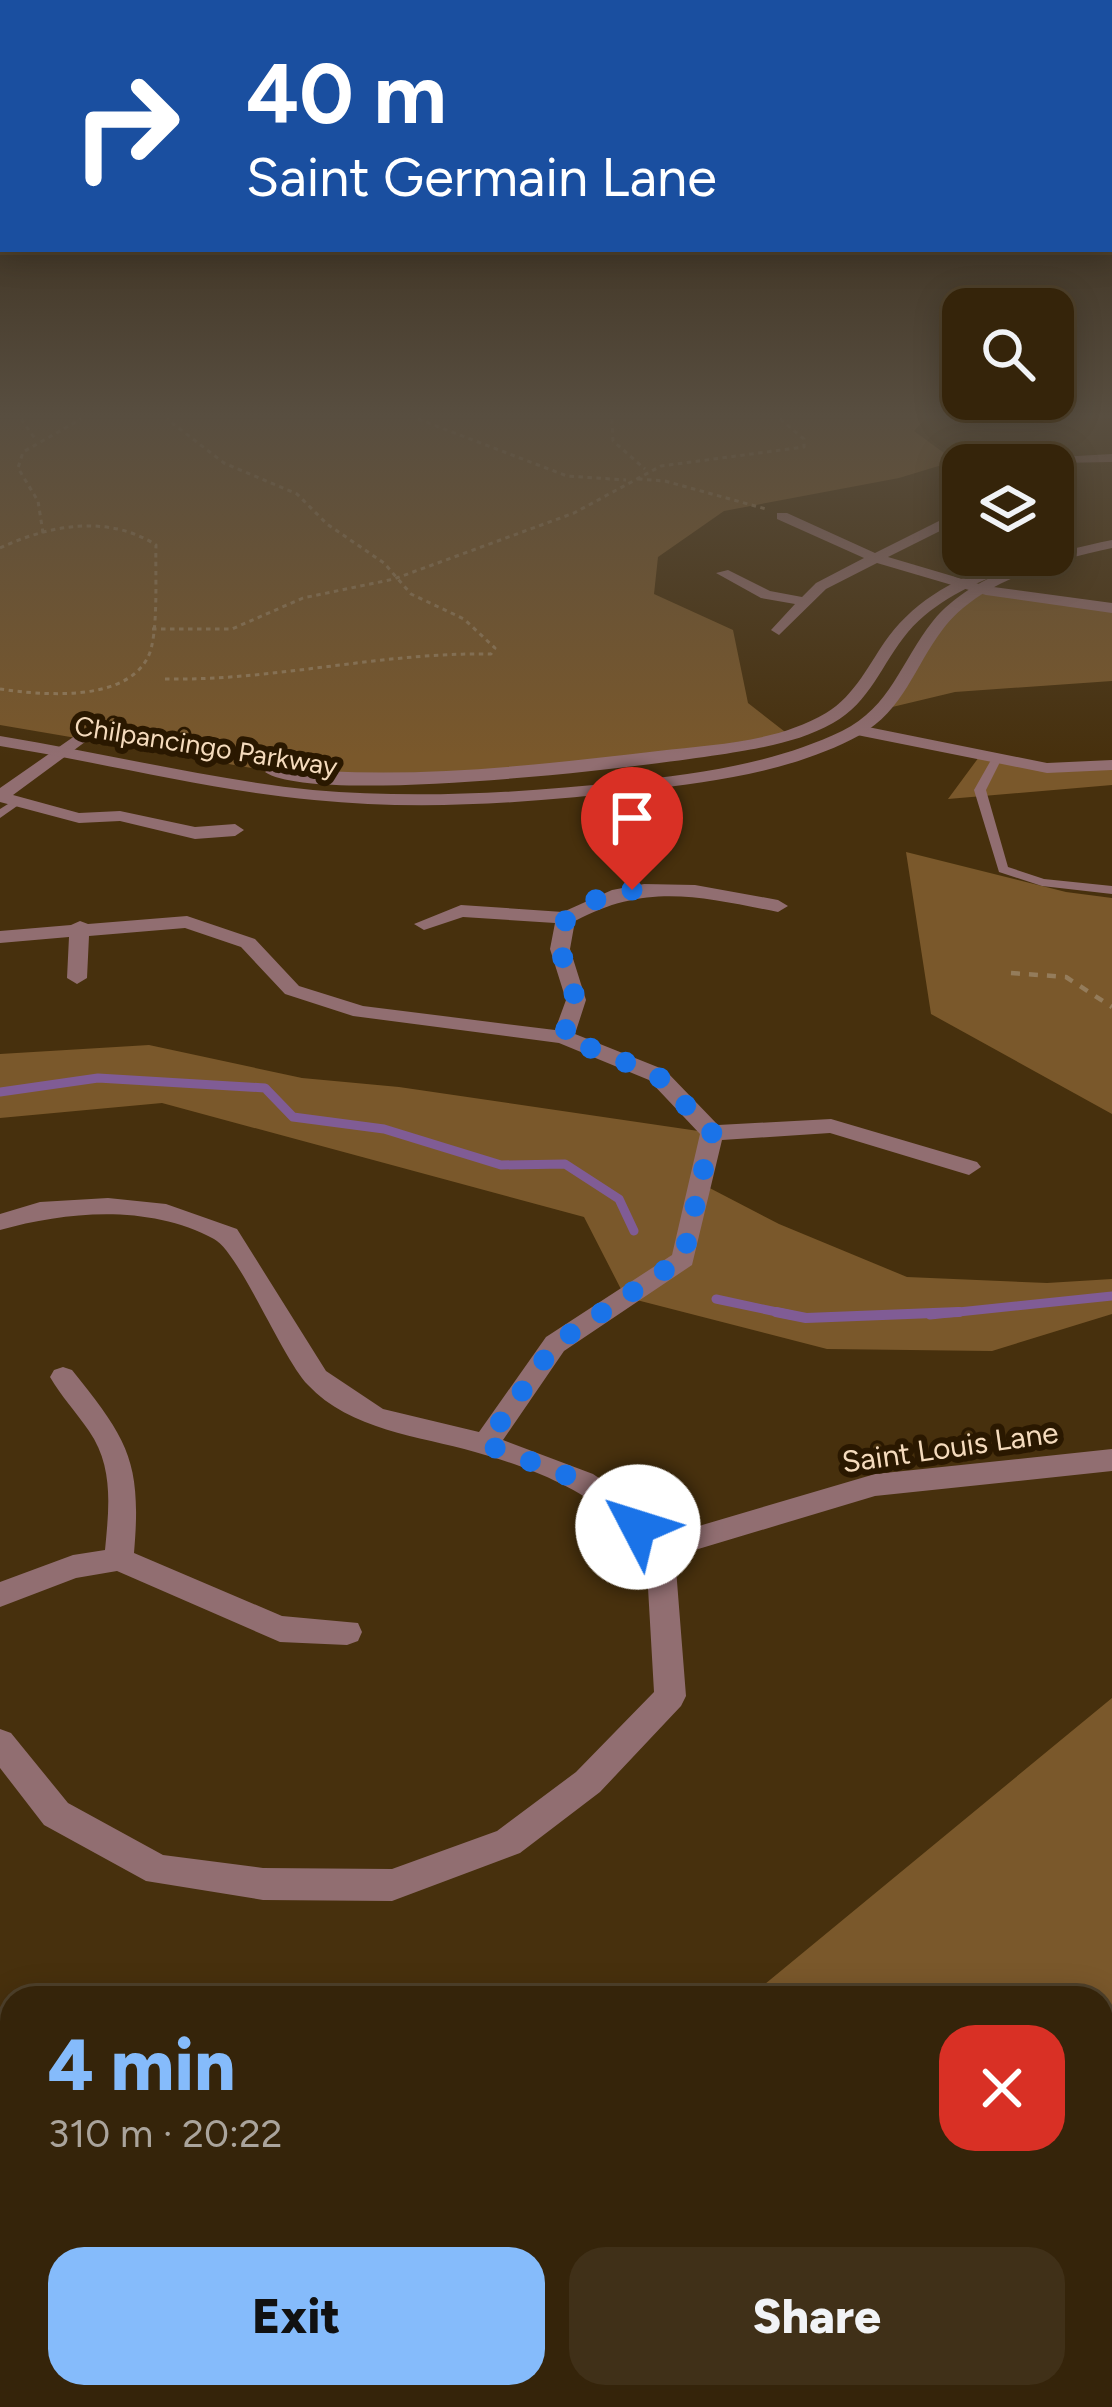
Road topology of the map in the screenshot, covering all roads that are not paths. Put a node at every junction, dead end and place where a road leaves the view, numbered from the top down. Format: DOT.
graph roads {
  1 [pos="810,531"];
  2 [pos="928,531"];
  3 [pos="1112,533"];
  4 [pos="1074,543"];
  5 [pos="1112,544"];
  6 [pos="876,556"];
  7 [pos="723,572"];
  8 [pos="979,576"];
  9 [pos="964,582"];
  10 [pos="989,588"];
  11 [pos="807,602"];
  12 [pos="1112,608"];
  13 [pos="779,630"];
  14 [pos="0,725"];
  15 [pos="858,730"];
  16 [pos="79,738"];
  17 [pos="0,741"];
  18 [pos="62,751"];
  19 [pos="996,760"];
  20 [pos="1112,765"];
  21 [pos="4,802"];
  22 [pos="236,830"];
  23 [pos="1112,890"];
  24 [pos="778,906"];
  25 [pos="566,918"];
  26 [pos="424,924"];
  27 [pos="80,927"];
  28 [pos="0,937"];
  29 [pos="77,978"];
  30 [pos="563,1037"];
  31 [pos="712,1133"];
  32 [pos="969,1167"];
  33 [pos="0,1222"];
  34 [pos="63,1377"];
  35 [pos="485,1444"];
  36 [pos="1112,1460"];
  37 [pos="660,1549"];
  38 [pos="119,1559"];
  39 [pos="0,1595"];
  40 [pos="347,1631"];
  41 [pos="0,1743"];
  1 -- 6 [label="street"];
  2 -- 6 [label="street"];
  3 -- 4 [label="street"];
  5 -- 10 [label="street, Chilpancingo Parkway"];
  6 -- 9 [label="street"];
  6 -- 11 [label="street"];
  7 -- 11 [label="street"];
  8 -- 9 [label="street, Chilpancingo Parkway"];
  9 -- 10 [label="street"];
  9 -- 16 [label="street, Chilpancingo Parkway"];
  10 -- 12 [label="street"];
  10 -- 15 [label="street, Chilpancingo Parkway"];
  11 -- 13 [label="street"];
  14 -- 16 [label="street, Chilpancingo Parkway"];
  15 -- 18 [label="street, Chilpancingo Parkway"];
  15 -- 19 [label="street"];
  16 -- 18 [label="street"];
  17 -- 18 [label="street, Chilpancingo Parkway"];
  18 -- 21 [label="street"];
  19 -- 20 [label="street"];
  19 -- 23 [label="lane"];
  21 -- 22 [label="street"];
  24 -- 25 [label="street"];
  25 -- 26 [label="street"];
  25 -- 30 [label="street"];
  27 -- 28 [label="street"];
  27 -- 29 [label="street"];
  27 -- 30 [label="street"];
  30 -- 31 [label="street"];
  31 -- 32 [label="street"];
  31 -- 35 [label="street"];
  33 -- 35 [label="street"];
  34 -- 38 [label="street"];
  35 -- 37 [label="street"];
  36 -- 37 [label="street, Saint Louis Lane"];
  37 -- 41 [label="street"];
  38 -- 39 [label="street"];
  38 -- 40 [label="street"];
}
